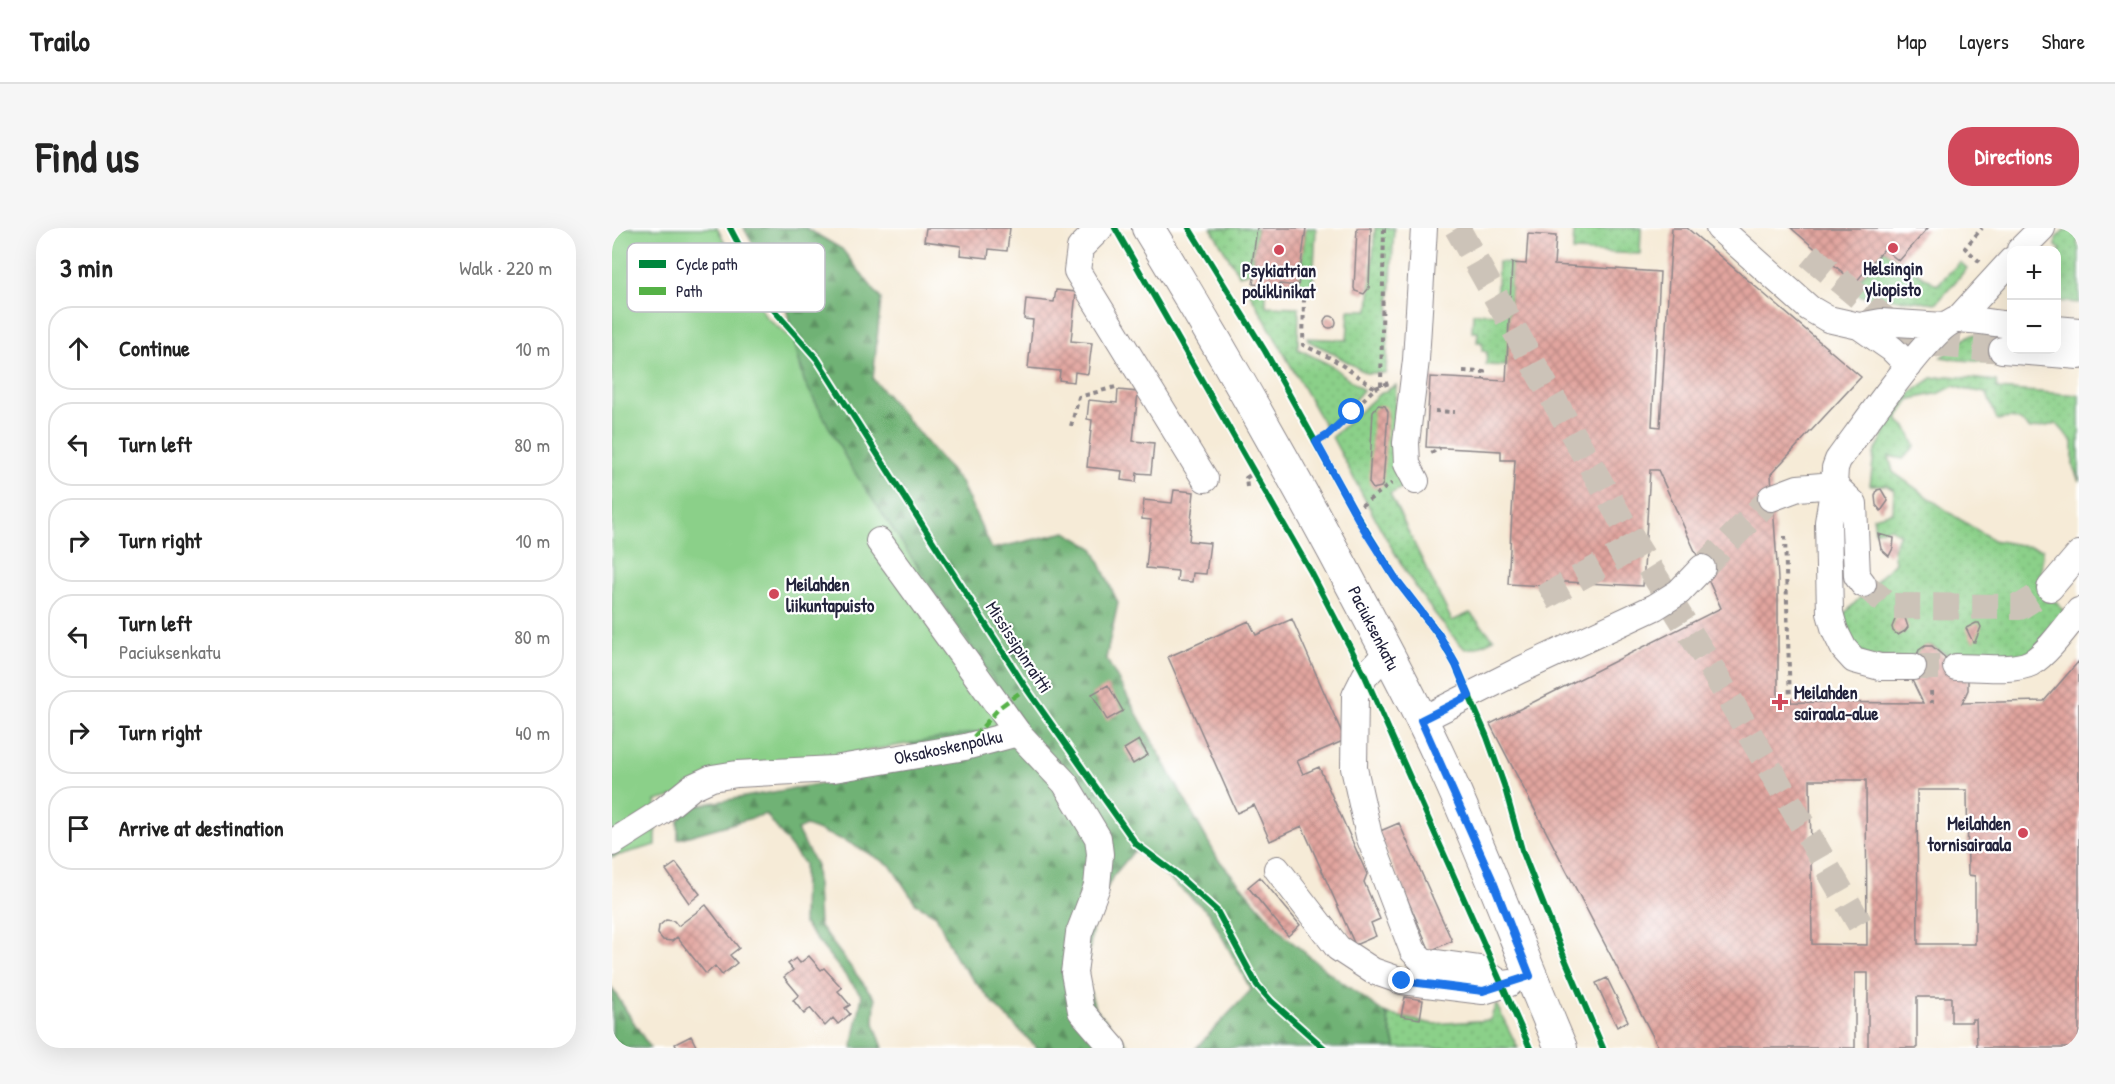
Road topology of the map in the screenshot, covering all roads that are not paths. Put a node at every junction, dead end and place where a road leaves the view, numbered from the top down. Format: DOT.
graph roads {
  1 [pos="1100,228"];
  2 [pos="1148,228"];
  3 [pos="1425,228"];
  4 [pos="1719,228"];
  5 [pos="2042,228"];
  6 [pos="2024,246"];
  7 [pos="2007,265"];
  8 [pos="1951,323"];
  9 [pos="2007,325"];
  10 [pos="1859,326"];
  11 [pos="2061,329"];
  12 [pos="2079,331"];
  13 [pos="2002,350"];
  14 [pos="2079,356"];
  15 [pos="1909,366"];
  16 [pos="1205,480"];
  17 [pos="1416,481"];
  18 [pos="1834,485"];
  19 [pos="1771,498"];
  20 [pos="879,541"];
  21 [pos="2079,554"];
  22 [pos="1702,568"];
  23 [pos="1863,585"];
  24 [pos="2050,588"];
  25 [pos="2079,611"];
  26 [pos="1387,653"];
  27 [pos="1913,667"];
  28 [pos="1956,667"];
  29 [pos="1421,720"];
  30 [pos="1018,733"];
  31 [pos="612,843"];
  32 [pos="1276,869"];
  33 [pos="1516,981"];
  34 [pos="1113,1048"];
  35 [pos="1561,1048"];
  1 -- 16 [label="street"];
  2 -- 26 [label="main road, Paciuksenkatu"];
  3 -- 17 [label="street"];
  4 -- 10 [label="street"];
  5 -- 6 [label="street"];
  7 -- 8 [label="street"];
  8 -- 9 [label="street"];
  8 -- 10 [label="street"];
  8 -- 15 [label="street"];
  10 -- 15 [label="street"];
  11 -- 12 [label="street"];
  13 -- 14 [label="street"];
  15 -- 18 [label="street"];
  18 -- 19 [label="street"];
  18 -- 23 [label="street"];
  18 -- 27 [label="street"];
  20 -- 30 [label="street"];
  21 -- 24 [label="street"];
  22 -- 29 [label="street"];
  25 -- 28 [label="street"];
  26 -- 29 [label="main road, Paciuksenkatu"];
  26 -- 33 [label="street"];
  29 -- 33 [label="main road, Paciuksenkatu"];
  30 -- 31 [label="street, Oksakoskenpolku"];
  30 -- 34 [label="street, Oksakoskenpolku"];
  32 -- 33 [label="street"];
  33 -- 35 [label="main road, Paciuksenkatu"];
}
